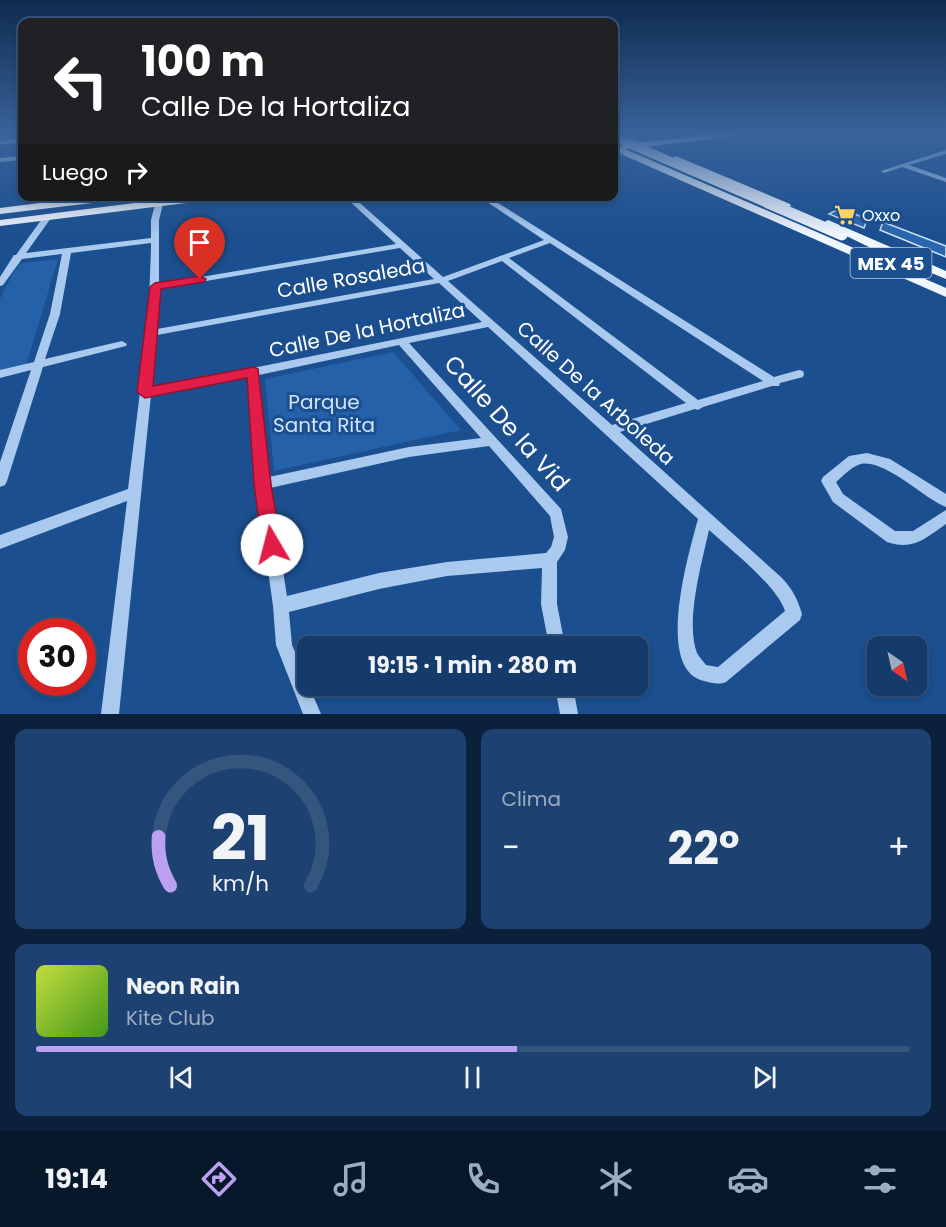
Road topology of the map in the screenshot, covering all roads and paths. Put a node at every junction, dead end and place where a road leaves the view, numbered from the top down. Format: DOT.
graph roads {
  1 [pos="661,168"];
  2 [pos="679,168"];
  3 [pos="698,168"];
  4 [pos="895,168"];
  5 [pos="911,168"];
  6 [pos="884,171"];
  7 [pos="946,180"];
  8 [pos="87,201"];
  9 [pos="182,201"];
  10 [pos="353,201"];
  11 [pos="489,201"];
  12 [pos="71,203"];
  13 [pos="159,204"];
  14 [pos="0,211"];
  15 [pos="47,218"];
  16 [pos="0,223"];
  17 [pos="839,237"];
  18 [pos="155,240"];
  19 [pos="551,240"];
  20 [pos="402,245"];
  21 [pos="884,249"];
  22 [pos="67,251"];
  23 [pos="17,257"];
  24 [pos="504,258"];
  25 [pos="946,275"];
  26 [pos="442,280"];
  27 [pos="0,283"];
  28 [pos="155,287"];
  29 [pos="946,288"];
  30 [pos="946,293"];
  31 [pos="490,323"];
  32 [pos="152,333"];
  33 [pos="402,342"];
  34 [pos="122,344"];
  35 [pos="40,364"];
  36 [pos="254,372"];
  37 [pos="0,374"];
  38 [pos="800,374"];
  39 [pos="775,383"];
  40 [pos="145,392"];
  41 [pos="698,406"];
  42 [pos="610,429"];
  43 [pos="493,441"];
  44 [pos="1,481"];
  45 [pos="263,484"];
  46 [pos="135,492"];
  47 [pos="946,501"];
  48 [pos="946,516"];
  49 [pos="705,518"];
  50 [pos="0,542"];
  51 [pos="549,560"];
  52 [pos="281,606"];
  53 [pos="555,636"];
  54 [pos="565,696"];
  55 [pos="110,714"];
  56 [pos="312,714"];
  57 [pos="568,714"];
  1 -- 30 [label="main road"];
  2 -- 17 [label="main road, MEX 45"];
  3 -- 21 [label="main road"];
  4 -- 6 [label="street"];
  5 -- 7 [label="street"];
  8 -- 12 [label="main road"];
  9 -- 13 [label="main road"];
  10 -- 20 [label="street, Calle De la Arboleda"];
  11 -- 19 [label="street"];
  12 -- 14 [label="main road"];
  12 -- 15 [label="main road"];
  13 -- 15 [label="main road"];
  13 -- 18 [label="street"];
  15 -- 16 [label="main road"];
  15 -- 23 [label="street"];
  17 -- 21 [label="main road, MEX 45"];
  17 -- 29 [label="main road, MEX 45"];
  18 -- 22 [label="street"];
  18 -- 28 [label="street"];
  19 -- 24 [label="street, Calle Rosaleda"];
  19 -- 39 [label="street"];
  20 -- 26 [label="street, Calle De la Arboleda"];
  20 -- 28 [label="street"];
  21 -- 25 [label="main road, MEX 45"];
  22 -- 23 [label="street"];
  22 -- 35 [label="street"];
  23 -- 27 [label="street"];
  24 -- 26 [label="street, Calle Rosaleda"];
  24 -- 41 [label="street"];
  26 -- 31 [label="street, Calle De la Arboleda"];
  26 -- 32 [label="street, Calle Rosaleda"];
  28 -- 32 [label="street"];
  31 -- 33 [label="street, Calle De la Hortaliza"];
  31 -- 42 [label="street, Calle De la Arboleda"];
  32 -- 40 [label="street"];
  33 -- 36 [label="street, Calle De la Hortaliza"];
  33 -- 43 [label="street, Calle De la Vid"];
  34 -- 35 [label="street"];
  35 -- 37 [label="street"];
  35 -- 44 [label="street"];
  36 -- 40 [label="street, Calle De la Hortaliza"];
  36 -- 45 [label="street"];
  38 -- 39 [label="street"];
  39 -- 41 [label="street"];
  40 -- 46 [label="street"];
  41 -- 42 [label="street"];
  42 -- 49 [label="street, Calle De la Arboleda"];
  43 -- 45 [label="street"];
  43 -- 51 [label="street, Calle De la Vid"];
  45 -- 52 [label="street"];
  46 -- 50 [label="street"];
  46 -- 55 [label="street"];
  47 -- 48 [label="street"];
  49 -- 49 [label="street, Calle De la Arboleda"];
  51 -- 52 [label="street"];
  51 -- 53 [label="street, Calle De la Vid"];
  52 -- 56 [label="street"];
  54 -- 57 [label="street"];
}
